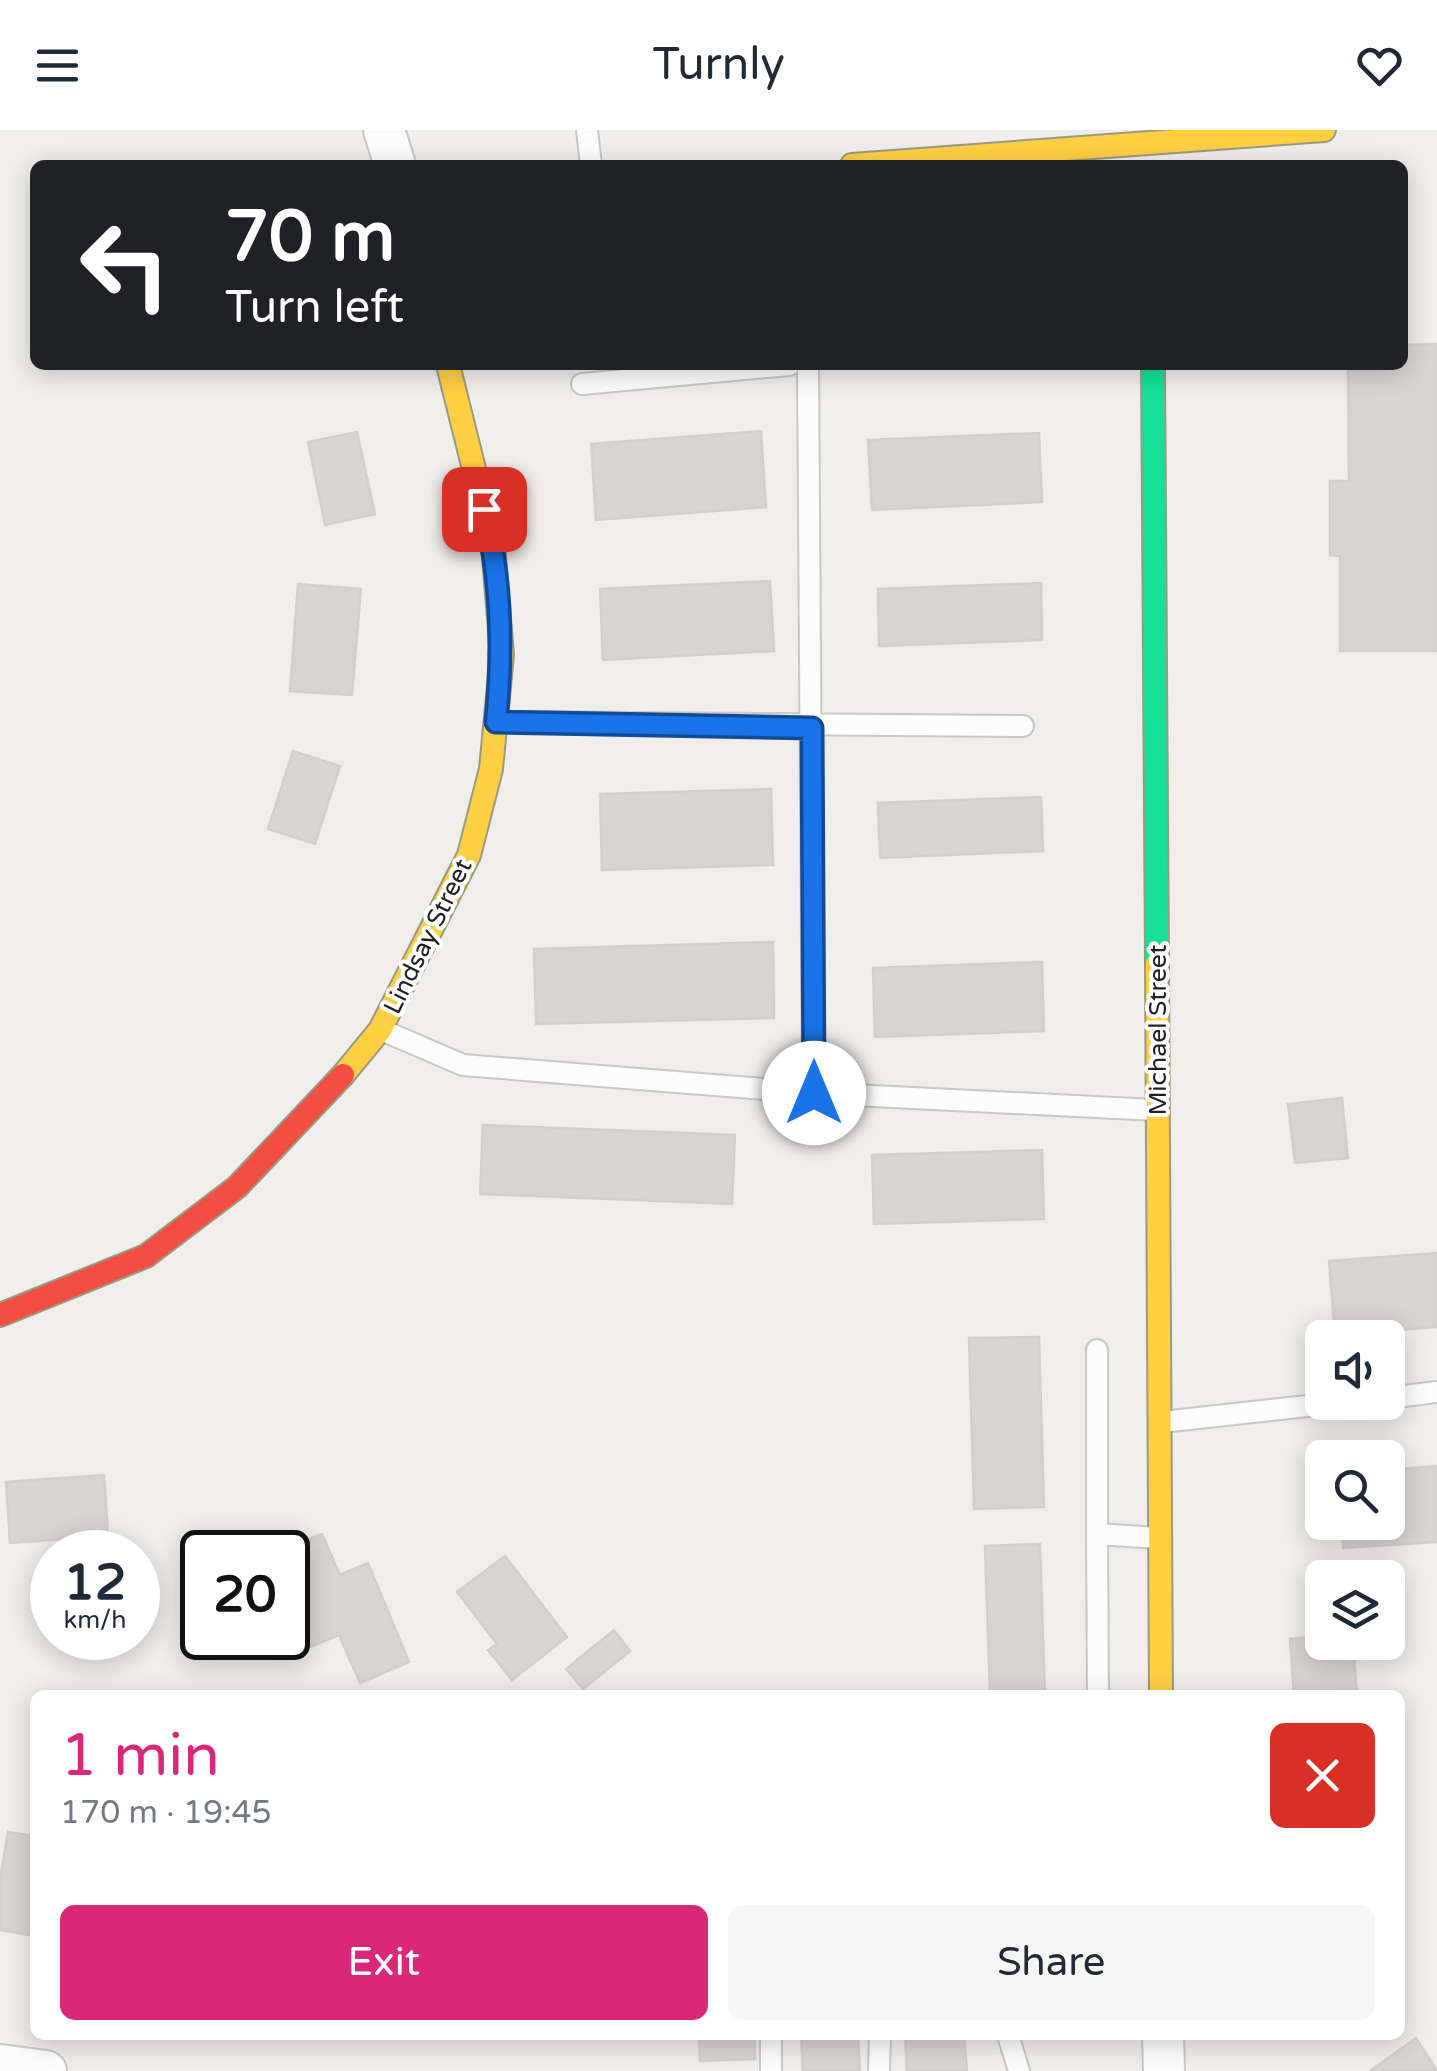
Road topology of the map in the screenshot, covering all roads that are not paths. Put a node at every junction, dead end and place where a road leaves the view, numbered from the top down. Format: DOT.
graph roads {
  1 [pos="384,130"];
  2 [pos="587,130"];
  3 [pos="1324,130"];
  4 [pos="1060,140"];
  5 [pos="1150,146"];
  6 [pos="393,160"];
  7 [pos="590,160"];
  8 [pos="894,160"];
  9 [pos="449,370"];
  10 [pos="735,370"];
  11 [pos="808,370"];
  12 [pos="1153,370"];
  13 [pos="582,384"];
  14 [pos="496,722"];
  15 [pos="1023,726"];
  16 [pos="812,728"];
  17 [pos="380,1030"];
  18 [pos="814,1093"];
  19 [pos="1158,1110"];
  20 [pos="0,1315"];
  21 [pos="1097,1350"];
  22 [pos="1437,1392"];
  23 [pos="1405,1396"];
  24 [pos="1305,1406"];
  25 [pos="1160,1422"];
  26 [pos="1097,1534"];
  27 [pos="1160,1538"];
  28 [pos="1098,1690"];
  29 [pos="1161,1690"];
  30 [pos="771,2040"];
  31 [pos="880,2040"];
  32 [pos="1010,2040"];
  33 [pos="1163,2040"];
  34 [pos="0,2065"];
  35 [pos="46,2071"];
  36 [pos="771,2071"];
  37 [pos="880,2071"];
  38 [pos="1019,2071"];
  39 [pos="1164,2071"];
  1 -- 6 [label="street"];
  2 -- 7 [label="lane"];
  3 -- 5 [label="street"];
  4 -- 5 [label="street"];
  4 -- 8 [label="street"];
  9 -- 14 [label="street, Lindsay Street"];
  10 -- 13 [label="lane"];
  11 -- 16 [label="lane"];
  12 -- 19 [label="street, Michael Street"];
  14 -- 16 [label="lane"];
  14 -- 17 [label="street, Lindsay Street"];
  15 -- 16 [label="lane"];
  16 -- 18 [label="lane"];
  17 -- 18 [label="lane"];
  17 -- 20 [label="street, Lindsay Street"];
  18 -- 19 [label="lane"];
  19 -- 25 [label="street, Michael Street"];
  21 -- 26 [label="lane"];
  22 -- 23 [label="lane"];
  24 -- 25 [label="lane"];
  25 -- 27 [label="street, Michael Street"];
  26 -- 27 [label="lane"];
  26 -- 28 [label="lane"];
  27 -- 29 [label="street, Michael Street"];
  30 -- 36 [label="lane"];
  31 -- 37 [label="lane"];
  32 -- 38 [label="lane"];
  33 -- 39 [label="street"];
  34 -- 35 [label="street"];
}
